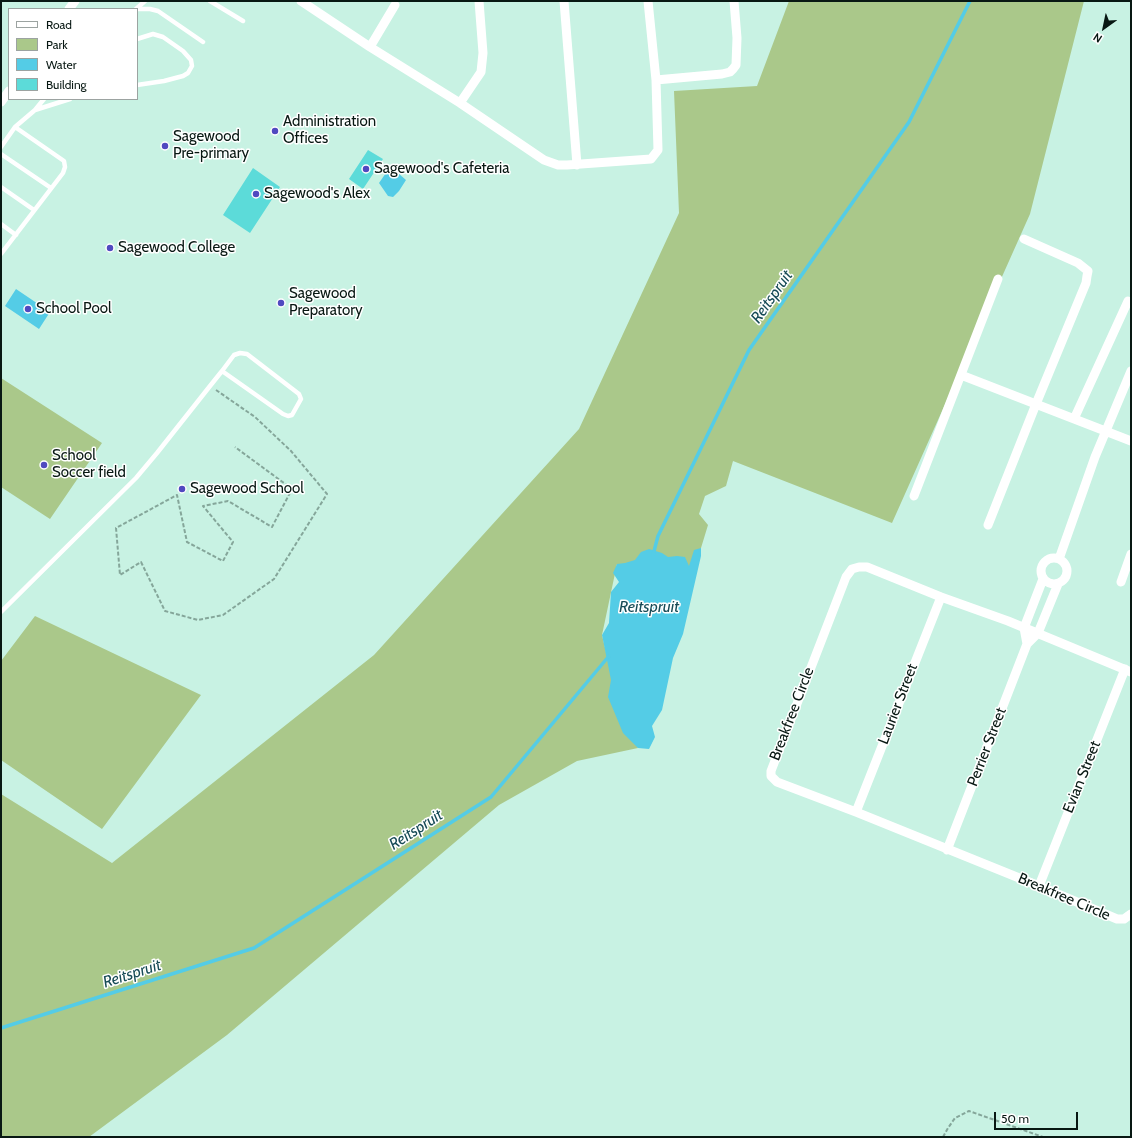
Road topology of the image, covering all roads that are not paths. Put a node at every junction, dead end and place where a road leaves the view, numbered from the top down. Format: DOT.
graph roads {
  1 [pos="210,1"];
  2 [pos="301,1"];
  3 [pos="479,1"];
  4 [pos="564,1"];
  5 [pos="648,1"];
  6 [pos="734,1"];
  7 [pos="395,5"];
  8 [pos="138,9"];
  9 [pos="243,21"];
  10 [pos="138,39"];
  11 [pos="203,42"];
  12 [pos="370,47"];
  13 [pos="656,80"];
  14 [pos="138,85"];
  15 [pos="8,92"];
  16 [pos="43,100"];
  17 [pos="67,100"];
  18 [pos="1,102"];
  19 [pos="460,103"];
  20 [pos="35,110"];
  21 [pos="15,127"];
  22 [pos="1,147"];
  23 [pos="1,154"];
  24 [pos="577,165"];
  25 [pos="1,187"];
  26 [pos="51,188"];
  27 [pos="34,210"];
  28 [pos="1,224"];
  29 [pos="16,234"];
  30 [pos="1024,239"];
  31 [pos="1,254"];
  32 [pos="998,279"];
  33 [pos="1128,301"];
  34 [pos="222,371"];
  35 [pos="1131,371"];
  36 [pos="961,375"];
  37 [pos="1036,404"];
  38 [pos="1074,418"];
  39 [pos="1105,432"];
  40 [pos="1131,441"];
  41 [pos="914,496"];
  42 [pos="988,525"];
  43 [pos="1131,554"];
  44 [pos="1059,559"];
  45 [pos="1043,579"];
  46 [pos="1121,582"];
  47 [pos="1058,584"];
  48 [pos="941,596"];
  49 [pos="1,612"];
  50 [pos="1024,628"];
  51 [pos="1038,633"];
  52 [pos="1027,644"];
  53 [pos="1128,670"];
  54 [pos="856,812"];
  55 [pos="947,850"];
  56 [pos="1039,886"];
  57 [pos="1131,914"];
  1 -- 9 [label="lane"];
  2 -- 12 [label="street"];
  3 -- 19 [label="street"];
  4 -- 24 [label="street"];
  5 -- 13 [label="street"];
  6 -- 13 [label="street"];
  7 -- 12 [label="street"];
  8 -- 11 [label="lane"];
  10 -- 14 [label="lane"];
  12 -- 19 [label="street"];
  13 -- 24 [label="street"];
  15 -- 18 [label="street"];
  16 -- 20 [label="lane"];
  17 -- 20 [label="lane"];
  19 -- 24 [label="street"];
  20 -- 21 [label="lane"];
  21 -- 22 [label="lane"];
  21 -- 26 [label="lane"];
  23 -- 26 [label="lane"];
  25 -- 27 [label="lane"];
  26 -- 27 [label="lane"];
  27 -- 29 [label="lane"];
  28 -- 29 [label="lane"];
  29 -- 31 [label="lane"];
  30 -- 37 [label="street"];
  32 -- 36 [label="street"];
  33 -- 38 [label="street"];
  34 -- 34 [label="lane"];
  34 -- 49 [label="lane"];
  35 -- 39 [label="street"];
  36 -- 37 [label="street"];
  36 -- 41 [label="street"];
  37 -- 38 [label="street"];
  37 -- 42 [label="street"];
  38 -- 39 [label="street"];
  39 -- 40 [label="street"];
  39 -- 44 [label="street"];
  43 -- 46 [label="street"];
  44 -- 45 [label="street"];
  44 -- 47 [label="street"];
  45 -- 47 [label="street"];
  45 -- 50 [label="street"];
  47 -- 51 [label="street, Perrier Street"];
  48 -- 50 [label="street, Breakfree Circle"];
  48 -- 54 [label="street, Laurier Street"];
  48 -- 54 [label="street, Breakfree Circle"];
  50 -- 51 [label="street, Breakfree Circle"];
  50 -- 52 [label="street"];
  51 -- 52 [label="street, Perrier Street"];
  51 -- 53 [label="street, Breakfree Circle"];
  52 -- 55 [label="street, Perrier Street"];
  53 -- 56 [label="street, Evian Street"];
  54 -- 55 [label="street, Breakfree Circle"];
  55 -- 56 [label="street, Breakfree Circle"];
  56 -- 57 [label="street, Breakfree Circle"];
}
